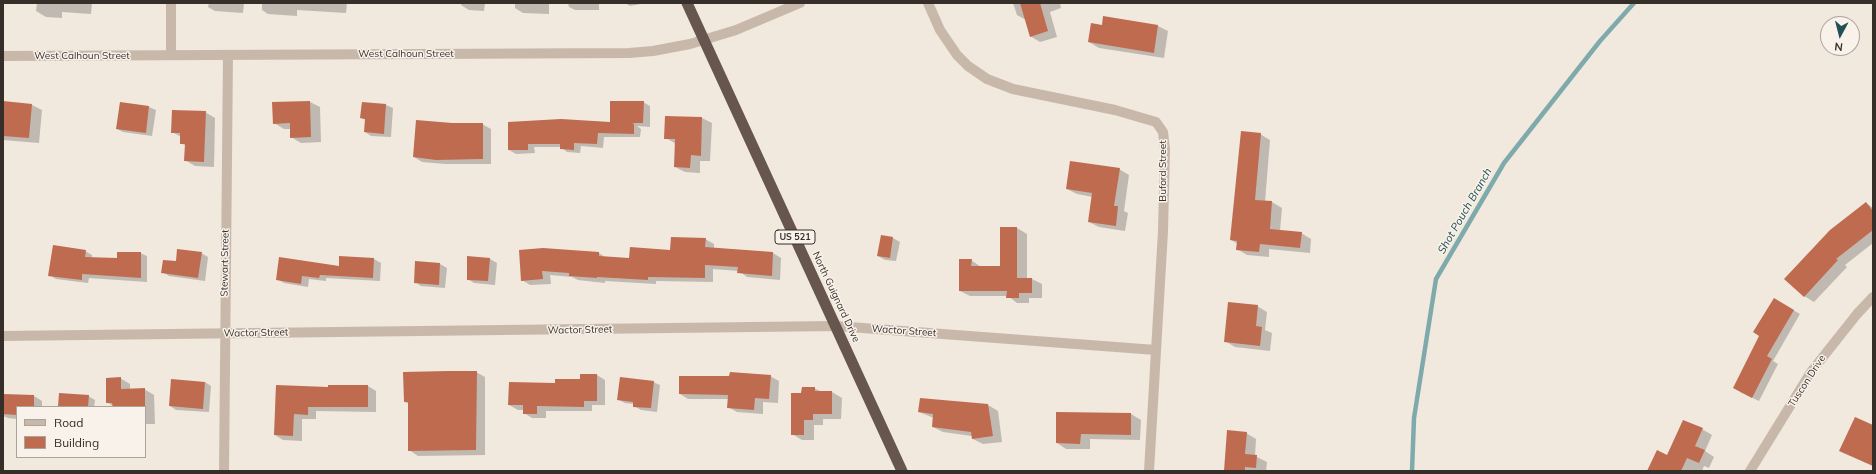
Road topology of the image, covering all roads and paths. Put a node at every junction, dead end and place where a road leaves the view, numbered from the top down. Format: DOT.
graph roads {
  1 [pos="171,3"];
  2 [pos="687,3"];
  3 [pos="800,3"];
  4 [pos="928,3"];
  5 [pos="704,40"];
  6 [pos="171,55"];
  7 [pos="228,55"];
  8 [pos="3,56"];
  9 [pos="1873,297"];
  10 [pos="836,326"];
  11 [pos="224,334"];
  12 [pos="3,336"];
  13 [pos="1156,350"];
  14 [pos="224,471"];
  15 [pos="902,471"];
  16 [pos="1149,471"];
  17 [pos="1750,471"];
  1 -- 6 [label="street"];
  2 -- 5 [label="highway, North Guignard Drive / US 521"];
  3 -- 5 [label="street, West Calhoun Street"];
  4 -- 13 [label="street, Buford Street"];
  5 -- 7 [label="street, West Calhoun Street"];
  5 -- 10 [label="highway, North Guignard Drive / US 521"];
  6 -- 7 [label="street, West Calhoun Street"];
  6 -- 8 [label="street, West Calhoun Street"];
  7 -- 11 [label="street, Stewart Street"];
  9 -- 17 [label="street, Tuscon Drive"];
  10 -- 11 [label="street, Wactor Street"];
  10 -- 13 [label="street, Wactor Street"];
  10 -- 15 [label="highway, North Guignard Drive / US 521"];
  11 -- 12 [label="street, Wactor Street"];
  11 -- 14 [label="street, Stewart Street"];
  13 -- 16 [label="street, Buford Street"];
}
